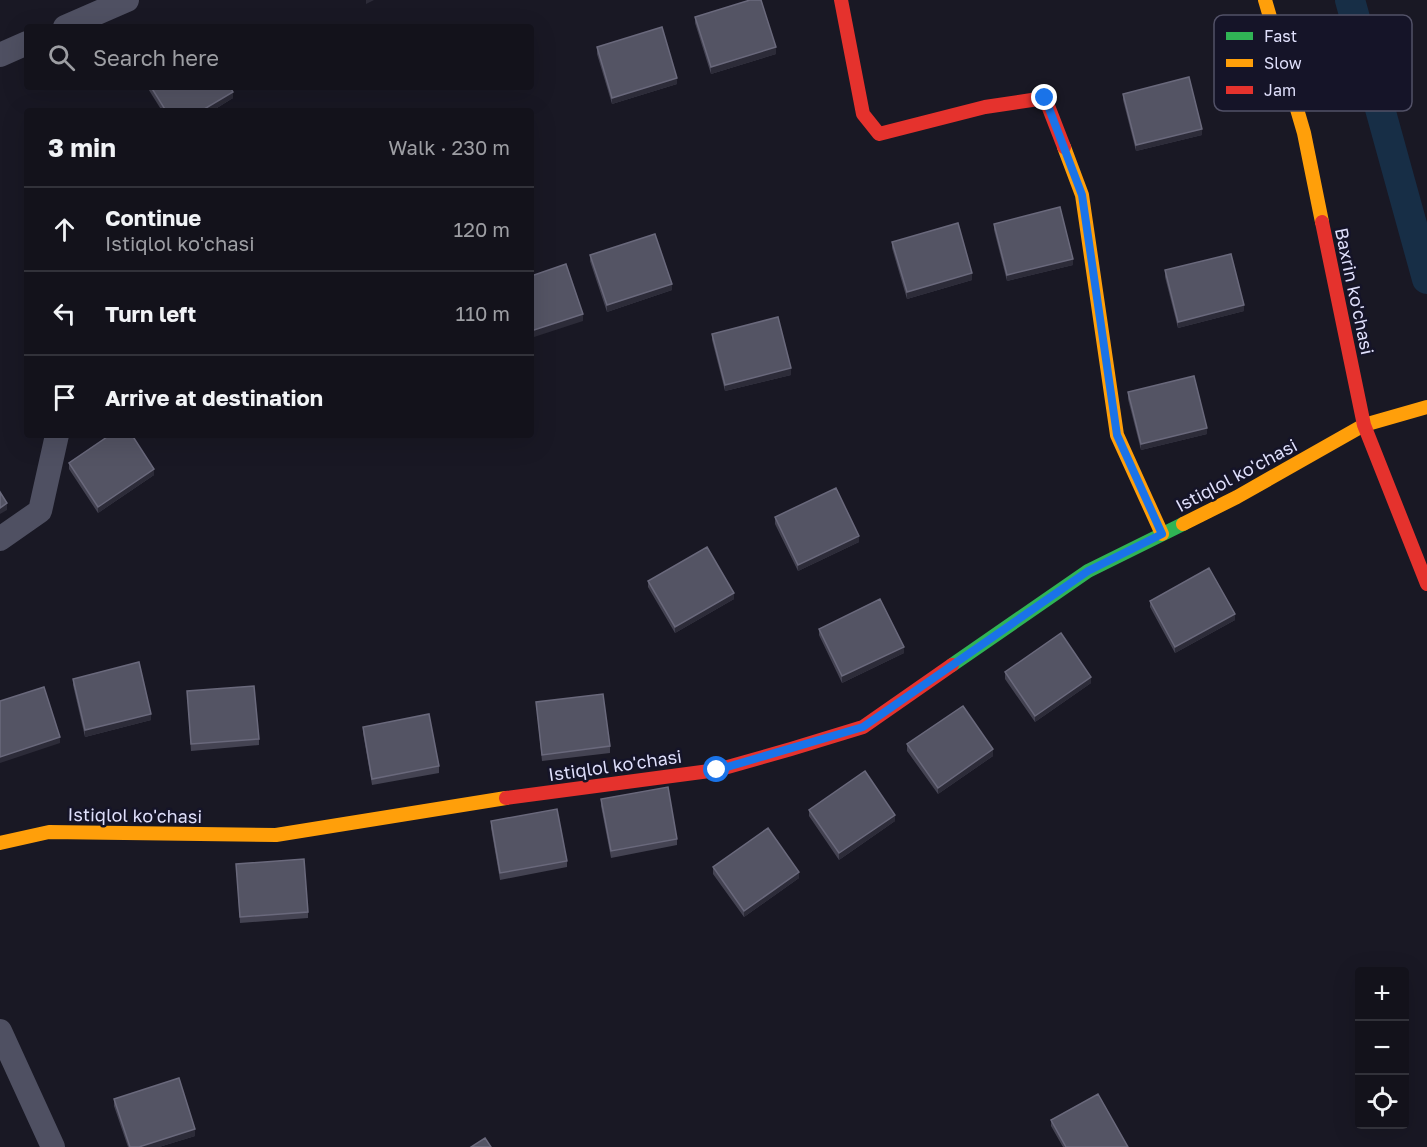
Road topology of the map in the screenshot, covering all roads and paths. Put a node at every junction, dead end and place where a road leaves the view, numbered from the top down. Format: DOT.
graph roads {
  1 [pos="127,0"];
  2 [pos="841,0"];
  3 [pos="1265,0"];
  4 [pos="1269,15"];
  5 [pos="72,24"];
  6 [pos="24,44"];
  7 [pos="0,55"];
  8 [pos="1298,111"];
  9 [pos="1427,407"];
  10 [pos="1364,425"];
  11 [pos="56,438"];
  12 [pos="1162,534"];
  13 [pos="0,539"];
  14 [pos="1427,584"];
  15 [pos="0,843"];
  16 [pos="0,1031"];
  17 [pos="53,1147"];
  1 -- 5 [label="street"];
  2 -- 12 [label="street"];
  3 -- 4 [label="street, Baxrin ko'chasi"];
  6 -- 7 [label="street"];
  8 -- 10 [label="street, Baxrin ko'chasi"];
  9 -- 10 [label="street, Istiqlol ko'chasi"];
  10 -- 12 [label="street, Istiqlol ko'chasi"];
  10 -- 14 [label="street, Baxrin ko'chasi"];
  11 -- 13 [label="street"];
  12 -- 15 [label="street, Istiqlol ko'chasi"];
  16 -- 17 [label="street"];
}
